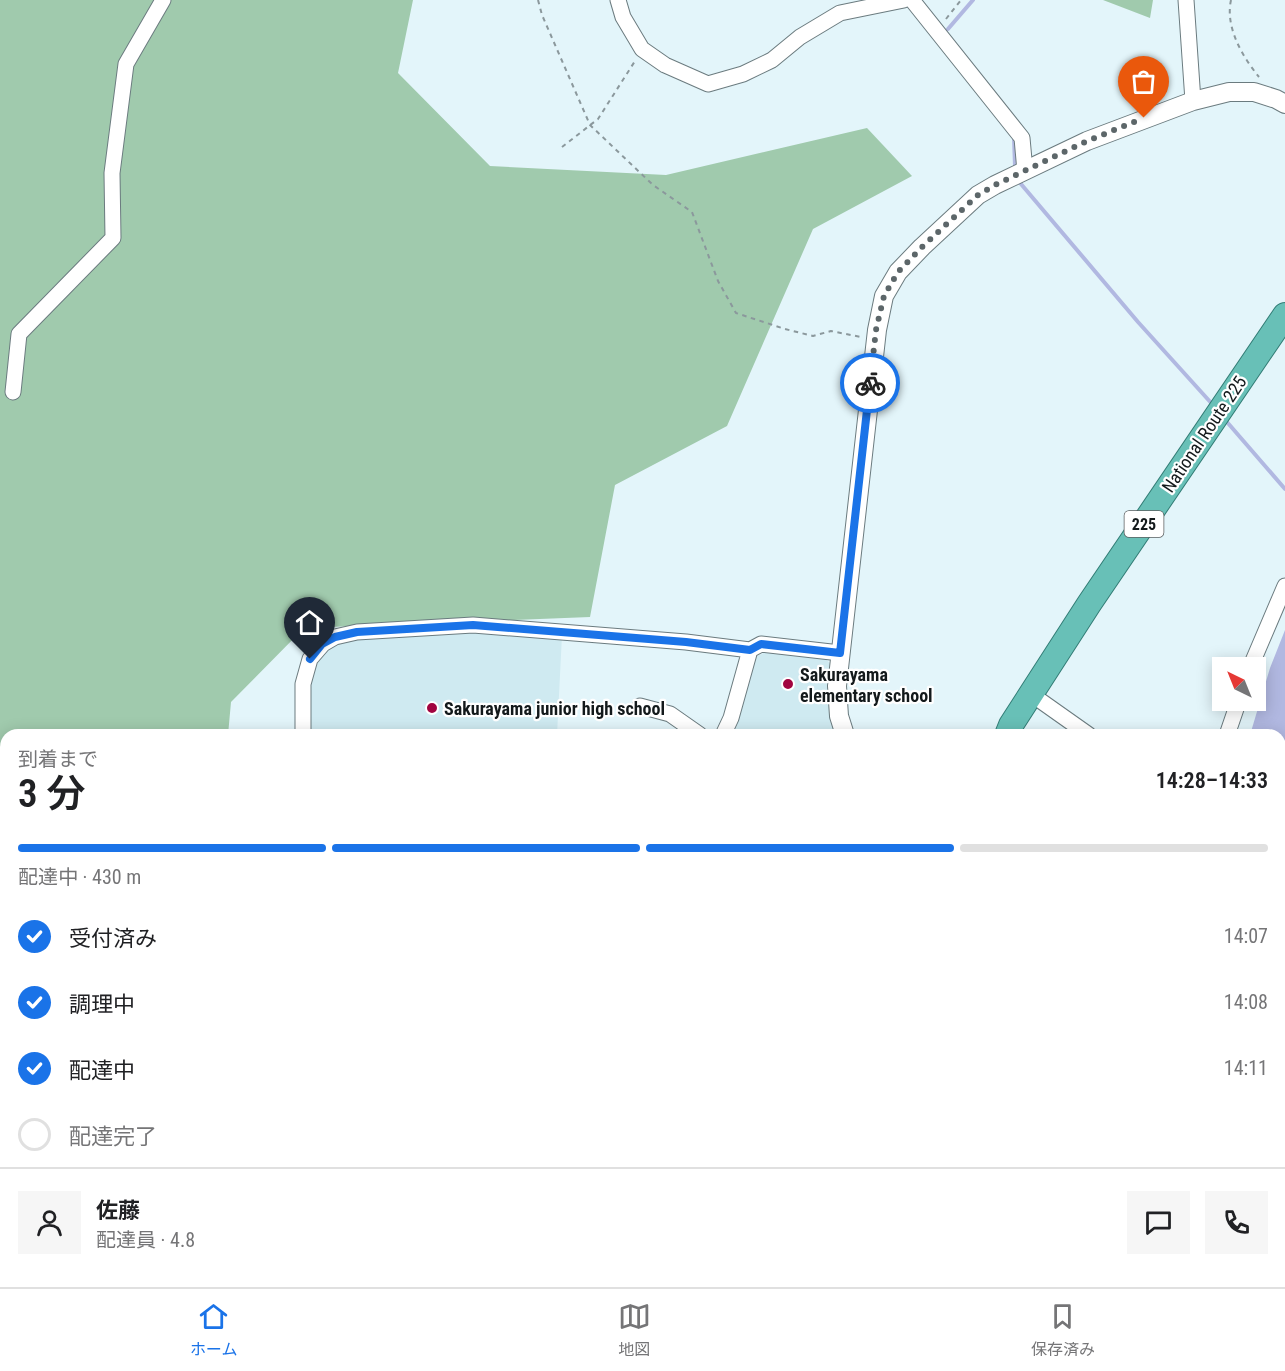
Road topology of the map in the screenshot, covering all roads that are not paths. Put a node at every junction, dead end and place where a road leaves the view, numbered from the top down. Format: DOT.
graph roads {
  1 [pos="163,0"];
  2 [pos="618,0"];
  3 [pos="904,0"];
  4 [pos="912,0"];
  5 [pos="1186,0"];
  6 [pos="1193,101"];
  7 [pos="1281,101"];
  8 [pos="1025,171"];
  9 [pos="1285,315"];
  10 [pos="13,392"];
  11 [pos="1285,586"];
  12 [pos="750,650"];
  13 [pos="840,653"];
  14 [pos="1255,657"];
  15 [pos="1031,694"];
  16 [pos="640,706"];
  17 [pos="1235,711"];
  18 [pos="303,729"];
  19 [pos="691,729"];
  20 [pos="725,729"];
  21 [pos="843,729"];
  22 [pos="1011,729"];
  23 [pos="1081,729"];
  24 [pos="1229,729"];
  1 -- 10 [label="street"];
  2 -- 3 [label="street"];
  4 -- 8 [label="street"];
  5 -- 6 [label="street"];
  6 -- 7 [label="street"];
  6 -- 8 [label="street"];
  8 -- 13 [label="street"];
  9 -- 15 [label="highway, National Route 225 / 225"];
  11 -- 14 [label="street"];
  12 -- 13 [label="street"];
  12 -- 18 [label="street"];
  12 -- 20 [label="street"];
  13 -- 21 [label="street"];
  15 -- 22 [label="highway, National Route 225 / 225"];
  15 -- 23 [label="street"];
  16 -- 19 [label="street"];
  17 -- 24 [label="street"];
}
